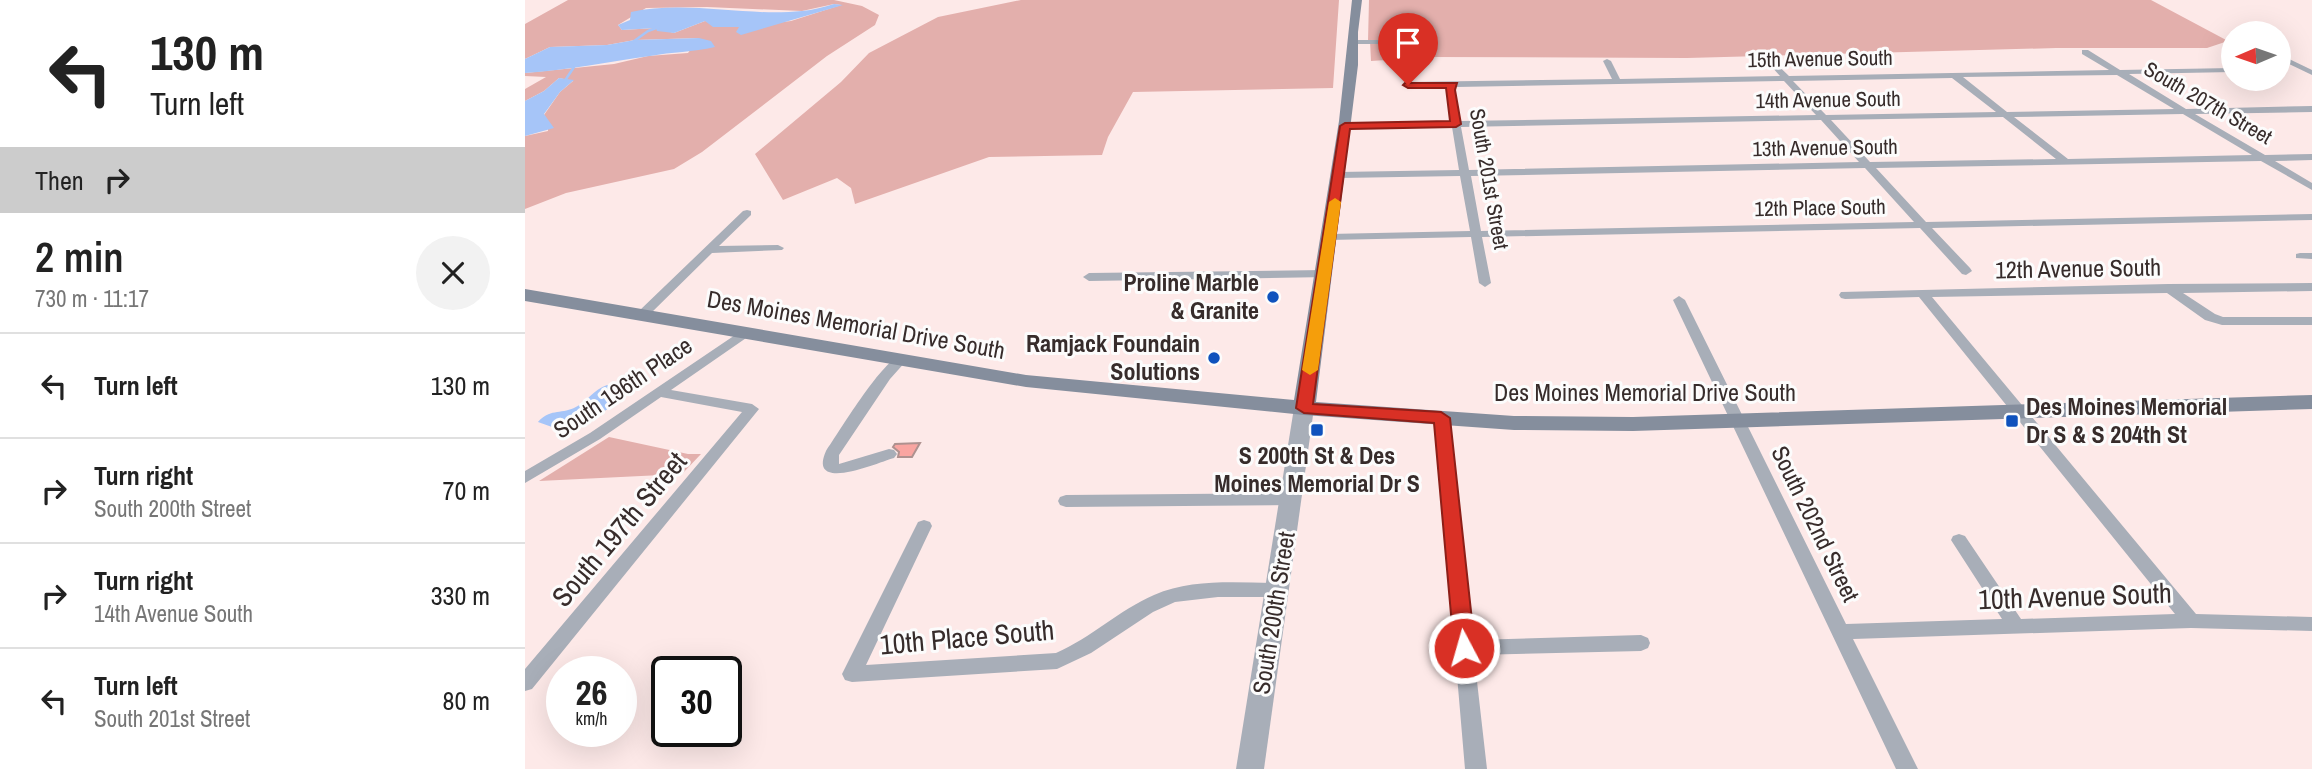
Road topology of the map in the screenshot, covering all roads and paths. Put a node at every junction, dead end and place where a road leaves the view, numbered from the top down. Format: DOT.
graph roads {
  1 [pos="1357,0"];
  2 [pos="1352,42"];
  3 [pos="1428,42"];
  4 [pos="2085,52"];
  5 [pos="1766,56"];
  6 [pos="1607,61"];
  7 [pos="2291,61"];
  8 [pos="2291,69"];
  9 [pos="2221,70"];
  10 [pos="2309,70"];
  11 [pos="2117,72"];
  12 [pos="1953,74"];
  13 [pos="1786,77"];
  14 [pos="1617,80"];
  15 [pos="1408,85"];
  16 [pos="1453,85"];
  17 [pos="2312,109"];
  18 [pos="2185,111"];
  19 [pos="2005,114"];
  20 [pos="1824,118"];
  21 [pos="1456,124"];
  22 [pos="1345,126"];
  23 [pos="2312,158"];
  24 [pos="2265,159"];
  25 [pos="2068,163"];
  26 [pos="1870,167"];
  27 [pos="1465,173"];
  28 [pos="1339,174"];
  29 [pos="2312,187"];
  30 [pos="747,213"];
  31 [pos="2312,217"];
  32 [pos="1922,225"];
  33 [pos="1476,235"];
  34 [pos="1329,237"];
  35 [pos="778,248"];
  36 [pos="710,250"];
  37 [pos="1966,271"];
  38 [pos="1324,274"];
  39 [pos="1089,277"];
  40 [pos="1485,283"];
  41 [pos="2312,287"];
  42 [pos="2168,288"];
  43 [pos="1922,293"];
  44 [pos="525,295"];
  45 [pos="1845,295"];
  46 [pos="1679,300"];
  47 [pos="643,314"];
  48 [pos="2312,321"];
  49 [pos="744,332"];
  50 [pos="900,360"];
  51 [pos="659,392"];
  52 [pos="2311,403"];
  53 [pos="1304,408"];
  54 [pos="2020,411"];
  55 [pos="1441,418"];
  56 [pos="1738,421"];
  57 [pos="889,454"];
  58 [pos="525,478"];
  59 [pos="1292,499"];
  60 [pos="1066,501"];
  61 [pos="924,526"];
  62 [pos="1959,540"];
  63 [pos="1279,590"];
  64 [pos="2191,621"];
  65 [pos="2312,624"];
  66 [pos="2015,625"];
  67 [pos="1840,632"];
  68 [pos="1641,643"];
  69 [pos="1464,648"];
  70 [pos="525,683"];
  71 [pos="1250,769"];
  72 [pos="1476,769"];
  73 [pos="1907,769"];
  1 -- 2 [label="main road, South 200th Street"];
  2 -- 3 [label="street"];
  2 -- 22 [label="main road, South 200th Street"];
  4 -- 11 [label="street, South 207th Street"];
  5 -- 13 [label="street"];
  6 -- 14 [label="street"];
  7 -- 10 [label="street"];
  8 -- 10 [label="street"];
  9 -- 11 [label="street, 15th Avenue South"];
  11 -- 12 [label="street, 15th Avenue South"];
  11 -- 18 [label="street, South 207th Street"];
  12 -- 13 [label="street, 15th Avenue South"];
  12 -- 19 [label="street"];
  13 -- 14 [label="street, 15th Avenue South"];
  13 -- 20 [label="street"];
  14 -- 16 [label="street, 15th Avenue South"];
  15 -- 16 [label="street, 15th Avenue South"];
  16 -- 21 [label="street, South 201st Street"];
  17 -- 18 [label="street, 14th Avenue South"];
  18 -- 19 [label="street, 14th Avenue South"];
  18 -- 24 [label="street, South 207th Street"];
  19 -- 20 [label="street, 14th Avenue South"];
  19 -- 25 [label="street"];
  20 -- 21 [label="street, 14th Avenue South"];
  20 -- 26 [label="street"];
  21 -- 22 [label="street, 14th Avenue South"];
  21 -- 27 [label="street, South 201st Street"];
  22 -- 28 [label="main road, South 200th Street"];
  23 -- 24 [label="street, 13th Avenue South"];
  24 -- 25 [label="street, 13th Avenue South"];
  24 -- 29 [label="street, South 207th Street"];
  25 -- 26 [label="street, 13th Avenue South"];
  26 -- 27 [label="street, 13th Avenue South"];
  26 -- 32 [label="street"];
  27 -- 28 [label="street, 13th Avenue South"];
  27 -- 33 [label="street, South 201st Street"];
  28 -- 34 [label="main road, South 200th Street"];
  30 -- 36 [label="street, South 196th Place"];
  31 -- 32 [label="street, 12th Place South"];
  32 -- 33 [label="street, 12th Place South"];
  32 -- 37 [label="street"];
  33 -- 34 [label="street, 12th Place South"];
  33 -- 40 [label="street, South 201st Street"];
  34 -- 38 [label="main road, South 200th Street"];
  35 -- 36 [label="street"];
  36 -- 47 [label="street, South 196th Place"];
  38 -- 39 [label="street"];
  38 -- 53 [label="main road, South 200th Street"];
  41 -- 42 [label="street, 12th Avenue South"];
  42 -- 43 [label="street, 12th Avenue South"];
  42 -- 48 [label="street"];
  43 -- 45 [label="street, 12th Avenue South"];
  43 -- 54 [label="street"];
  44 -- 47 [label="main road, Des Moines Memorial Drive South"];
  46 -- 56 [label="street, South 202nd Street"];
  47 -- 49 [label="main road, Des Moines Memorial Drive South"];
  49 -- 50 [label="main road, Des Moines Memorial Drive South"];
  49 -- 51 [label="street, South 196th Place"];
  50 -- 53 [label="main road, Des Moines Memorial Drive South"];
  50 -- 57 [label="street"];
  51 -- 58 [label="street, South 196th Place"];
  51 -- 70 [label="street, South 197th Street"];
  52 -- 54 [label="main road, Des Moines Memorial Drive South"];
  53 -- 55 [label="main road, Des Moines Memorial Drive South"];
  53 -- 59 [label="street, South 200th Street"];
  54 -- 56 [label="main road, Des Moines Memorial Drive South"];
  54 -- 64 [label="street"];
  55 -- 56 [label="main road, Des Moines Memorial Drive South"];
  55 -- 69 [label="street"];
  56 -- 67 [label="street, South 202nd Street"];
  59 -- 60 [label="street"];
  59 -- 63 [label="street, South 200th Street"];
  61 -- 63 [label="street, 10th Place South"];
  62 -- 66 [label="street"];
  63 -- 71 [label="street, South 200th Street"];
  64 -- 65 [label="street, 10th Avenue South"];
  64 -- 66 [label="street, 10th Avenue South"];
  66 -- 67 [label="street, 10th Avenue South"];
  67 -- 73 [label="street, South 202nd Street"];
  68 -- 69 [label="street"];
  69 -- 72 [label="street"];
}
